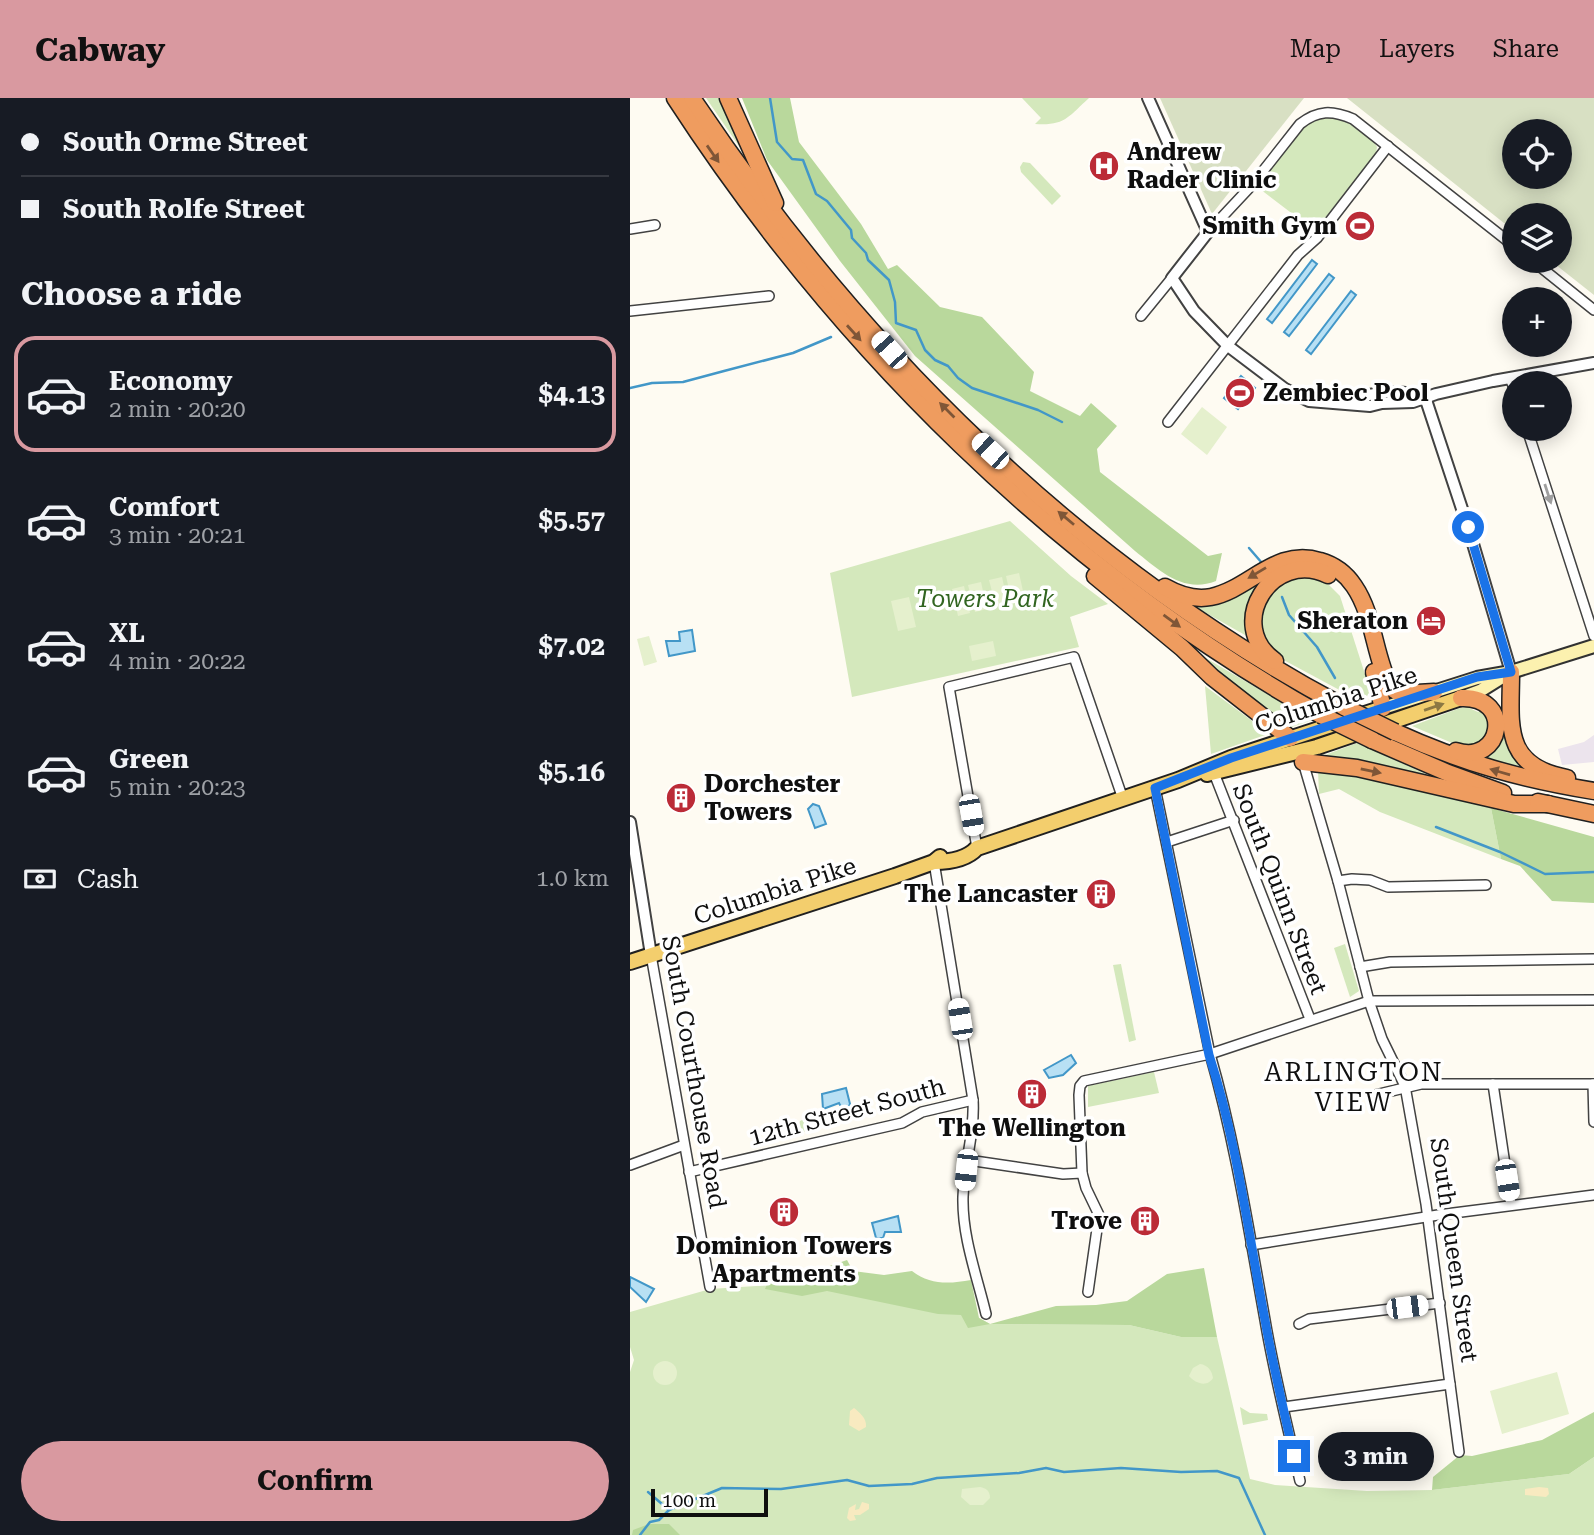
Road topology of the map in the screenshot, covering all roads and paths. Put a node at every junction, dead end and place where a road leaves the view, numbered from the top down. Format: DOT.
graph roads {
  1 [pos="675,98"];
  2 [pos="692,98"];
  3 [pos="728,98"];
  4 [pos="1148,98"];
  5 [pos="1388,146"];
  6 [pos="655,225"];
  7 [pos="630,229"];
  8 [pos="788,230"];
  9 [pos="1209,232"];
  10 [pos="1502,236"];
  11 [pos="1547,273"];
  12 [pos="1172,278"];
  13 [pos="769,296"];
  14 [pos="1594,310"];
  15 [pos="630,311"];
  16 [pos="1141,316"];
  17 [pos="1228,346"];
  18 [pos="1594,363"];
  19 [pos="1561,371"];
  20 [pos="1502,385"];
  21 [pos="1425,397"];
  22 [pos="1168,422"];
  23 [pos="1531,441"];
  24 [pos="986,469"];
  25 [pos="1100,546"];
  26 [pos="1594,636"];
  27 [pos="1594,646"];
  28 [pos="1511,672"];
  29 [pos="1434,692"];
  30 [pos="1461,698"];
  31 [pos="1344,707"];
  32 [pos="1383,708"];
  33 [pos="1395,732"];
  34 [pos="1297,751"];
  35 [pos="1214,773"];
  36 [pos="1178,780"];
  37 [pos="1594,781"];
  38 [pos="1155,788"];
  39 [pos="1594,789"];
  40 [pos="1123,799"];
  41 [pos="1548,804"];
  42 [pos="1590,815"];
  43 [pos="1234,820"];
  44 [pos="630,822"];
  45 [pos="1167,842"];
  46 [pos="977,849"];
  47 [pos="934,862"];
  48 [pos="1338,881"];
  49 [pos="1486,885"];
  50 [pos="651,955"];
  51 [pos="1594,958"];
  52 [pos="630,962"];
  53 [pos="1360,967"];
  54 [pos="1594,1000"];
  55 [pos="1369,1001"];
  56 [pos="1310,1019"];
  57 [pos="1209,1055"];
  58 [pos="1493,1084"];
  59 [pos="1594,1084"];
  60 [pos="1405,1086"];
  61 [pos="1375,1095"];
  62 [pos="973,1100"];
  63 [pos="1594,1122"];
  64 [pos="684,1145"];
  65 [pos="968,1160"];
  66 [pos="630,1165"];
  67 [pos="689,1172"];
  68 [pos="1082,1173"];
  69 [pos="1594,1195"];
  70 [pos="1511,1205"];
  71 [pos="1427,1217"];
  72 [pos="1251,1245"];
  73 [pos="710,1287"];
  74 [pos="1088,1292"];
  75 [pos="1440,1303"];
  76 [pos="986,1314"];
  77 [pos="1299,1324"];
  78 [pos="1450,1384"];
  79 [pos="1284,1407"];
  80 [pos="1459,1452"];
  81 [pos="1300,1481"];
  1 -- 24 [label="highway, one-way"];
  2 -- 8 [label="highway"];
  3 -- 8 [label="highway"];
  4 -- 9 [label="street"];
  5 -- 9 [label="street"];
  5 -- 10 [label="street"];
  5 -- 17 [label="street"];
  6 -- 7 [label="street"];
  25 -- 8 [label="highway, one-way"];
  9 -- 12 [label="street"];
  11 -- 14 [label="street"];
  12 -- 16 [label="street"];
  12 -- 17 [label="street"];
  13 -- 15 [label="street"];
  17 -- 21 [label="street"];
  17 -- 22 [label="street"];
  18 -- 19 [label="street"];
  20 -- 21 [label="street"];
  21 -- 28 [label="street"];
  23 -- 26 [label="street, one-way"];
  24 -- 34 [label="highway"];
  24 -- 41 [label="highway, one-way, bridge"];
  29 -- 25 [label="highway, one-way"];
  25 -- 31 [label="highway"];
  27 -- 28 [label="main road, Columbia Pike"];
  28 -- 29 [label="main road, Columbia Pike"];
  28 -- 30 [label="main road, Columbia Pike"];
  28 -- 37 [label="highway"];
  29 -- 32 [label="main road, Columbia Pike"];
  30 -- 33 [label="highway"];
  34 -- 30 [label="main road, Columbia Pike, one-way"];
  31 -- 32 [label="highway"];
  31 -- 33 [label="highway, bridge"];
  32 -- 34 [label="main road, Columbia Pike"];
  39 -- 33 [label="highway, one-way"];
  34 -- 35 [label="main road, Columbia Pike"];
  34 -- 36 [label="main road, Columbia Pike"];
  34 -- 41 [label="highway, one-way"];
  34 -- 48 [label="street, South Queen Street"];
  35 -- 36 [label="main road, Columbia Pike"];
  35 -- 43 [label="street, South Quinn Street"];
  36 -- 38 [label="main road, Columbia Pike"];
  38 -- 40 [label="main road, Columbia Pike"];
  38 -- 45 [label="street"];
  40 -- 46 [label="main road, Columbia Pike"];
  40 -- 46 [label="street"];
  41 -- 42 [label="highway"];
  43 -- 45 [label="street"];
  43 -- 56 [label="street, South Quinn Street"];
  44 -- 50 [label="street, South Courthouse Road"];
  45 -- 57 [label="street"];
  46 -- 47 [label="main road, Columbia Pike"];
  47 -- 50 [label="main road, Columbia Pike"];
  47 -- 62 [label="street"];
  48 -- 49 [label="street"];
  48 -- 53 [label="street, South Queen Street"];
  50 -- 52 [label="main road, Columbia Pike"];
  50 -- 64 [label="street, South Courthouse Road"];
  51 -- 53 [label="street"];
  53 -- 55 [label="street, South Queen Street"];
  54 -- 55 [label="street"];
  55 -- 56 [label="street"];
  55 -- 60 [label="street, South Queen Street"];
  56 -- 57 [label="street"];
  57 -- 68 [label="street"];
  57 -- 72 [label="street"];
  58 -- 59 [label="street"];
  58 -- 60 [label="street"];
  58 -- 70 [label="street"];
  59 -- 63 [label="street"];
  60 -- 61 [label="street"];
  60 -- 71 [label="street, South Queen Street"];
  62 -- 65 [label="street"];
  62 -- 67 [label="street, 12th Street South"];
  64 -- 66 [label="street"];
  64 -- 67 [label="street, South Courthouse Road"];
  65 -- 68 [label="street"];
  65 -- 76 [label="street"];
  67 -- 73 [label="street, South Courthouse Road"];
  68 -- 74 [label="street"];
  69 -- 70 [label="street"];
  70 -- 71 [label="street"];
  71 -- 72 [label="street"];
  71 -- 75 [label="street, South Queen Street"];
  72 -- 79 [label="street"];
  75 -- 77 [label="street"];
  75 -- 78 [label="street, South Queen Street"];
  78 -- 79 [label="street"];
  78 -- 80 [label="street, South Queen Street"];
  79 -- 81 [label="street"];
}
